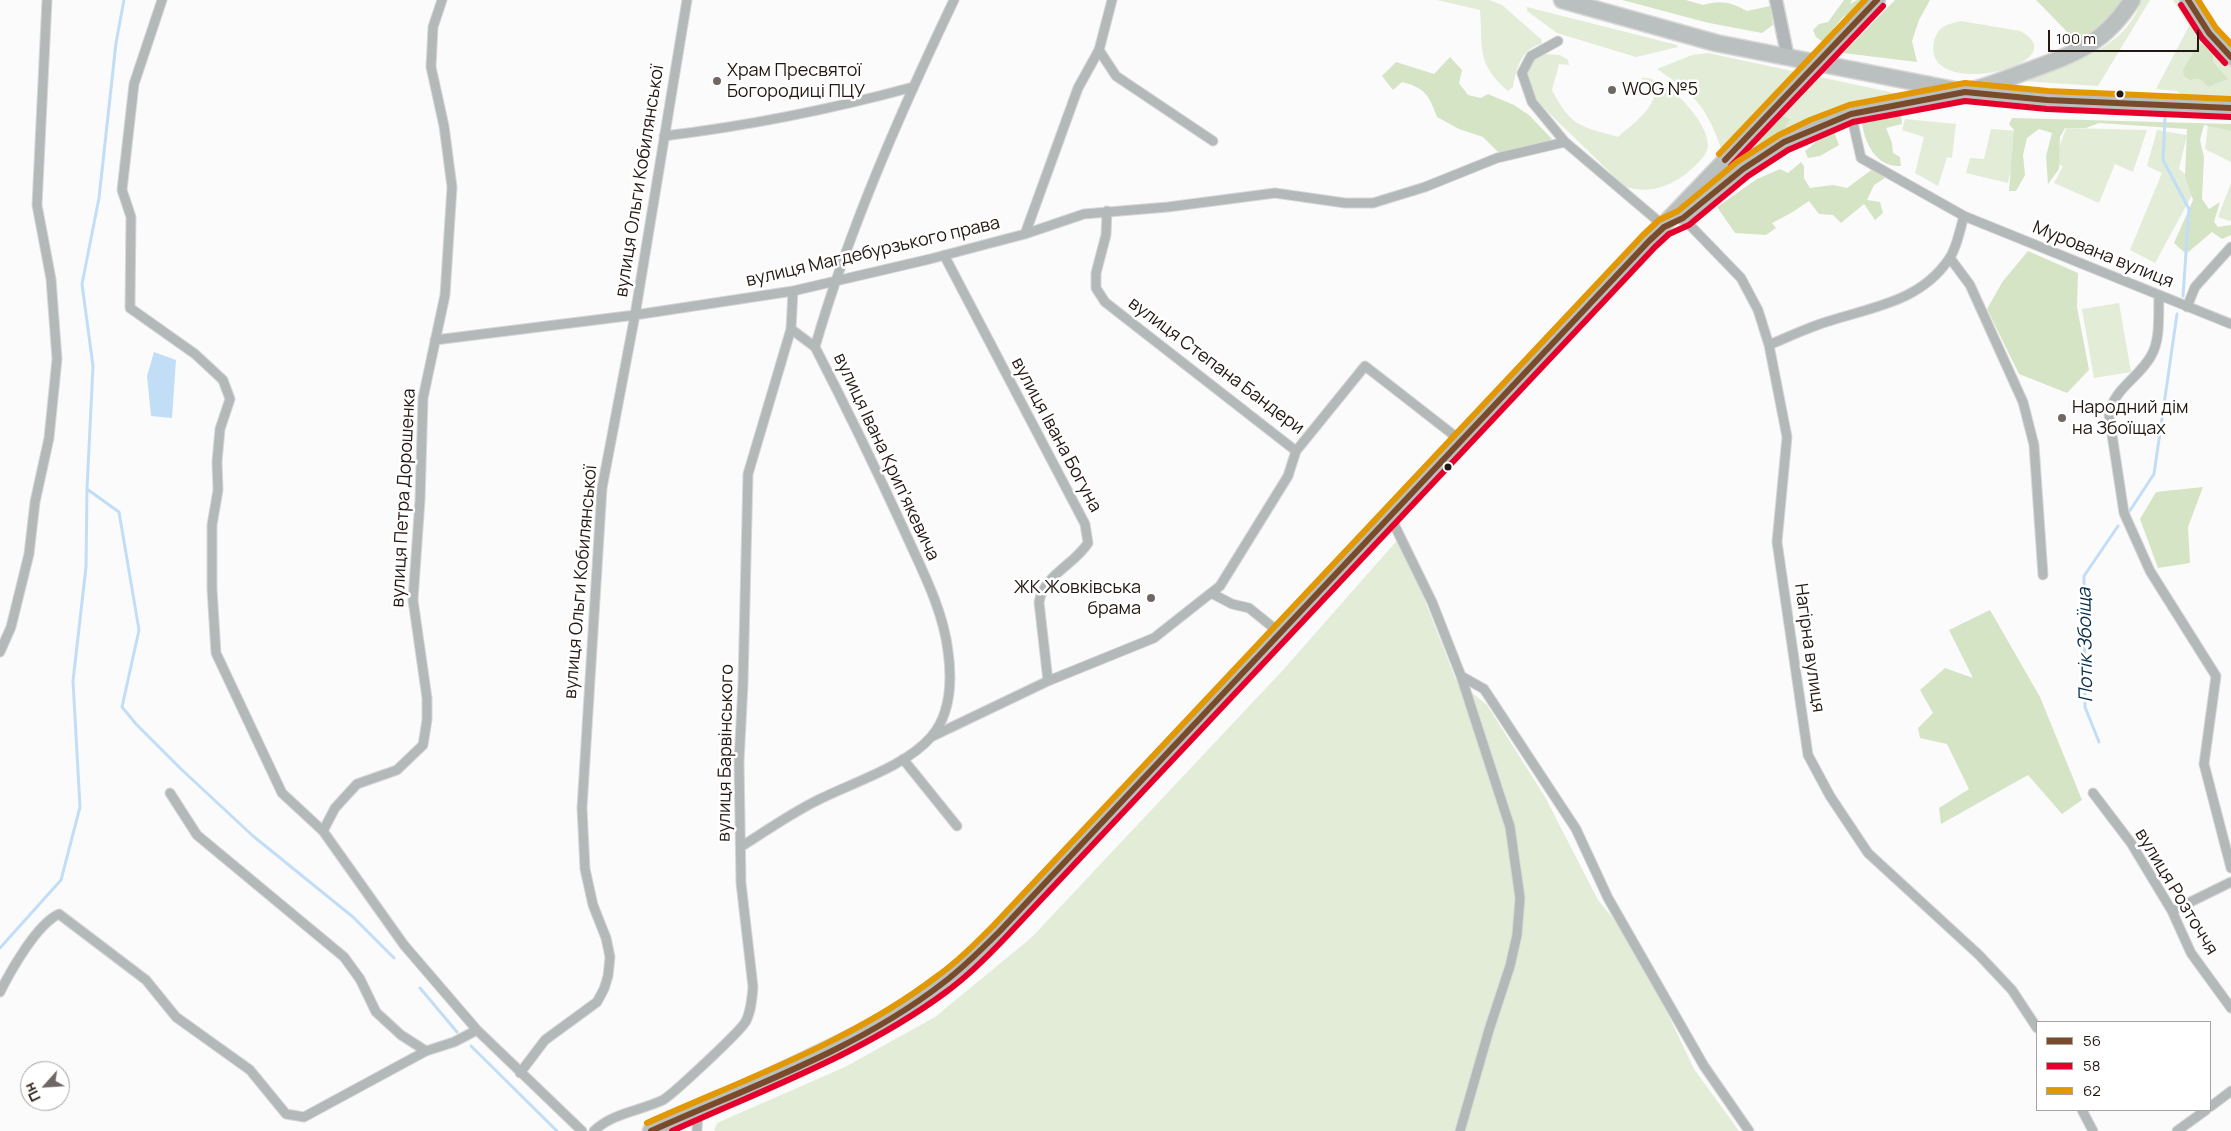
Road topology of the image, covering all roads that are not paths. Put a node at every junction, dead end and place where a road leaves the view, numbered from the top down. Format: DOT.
graph roads {
  1 [pos="47,0"];
  2 [pos="162,0"];
  3 [pos="442,0"];
  4 [pos="687,0"];
  5 [pos="954,0"];
  6 [pos="1112,0"];
  7 [pos="1562,0"];
  8 [pos="1877,0"];
  9 [pos="2132,0"];
  10 [pos="2188,0"];
  11 [pos="1776,2"];
  12 [pos="1558,41"];
  13 [pos="1099,50"];
  14 [pos="2231,57"];
  15 [pos="1788,58"];
  16 [pos="913,87"];
  17 [pos="1965,92"];
  18 [pos="2231,108"];
  19 [pos="1851,114"];
  20 [pos="664,136"];
  21 [pos="1213,141"];
  22 [pos="1565,142"];
  23 [pos="1107,211"];
  24 [pos="1964,216"];
  25 [pos="1683,218"];
  26 [pos="1664,227"];
  27 [pos="1025,234"];
  28 [pos="2231,247"];
  29 [pos="944,255"];
  30 [pos="1950,258"];
  31 [pos="834,282"];
  32 [pos="793,290"];
  33 [pos="2159,296"];
  34 [pos="2187,307"];
  35 [pos="635,315"];
  36 [pos="2231,324"];
  37 [pos="791,330"];
  38 [pos="435,340"];
  39 [pos="1769,345"];
  40 [pos="815,346"];
  41 [pos="1460,440"];
  42 [pos="1296,451"];
  43 [pos="1390,516"];
  44 [pos="2043,575"];
  45 [pos="1211,593"];
  46 [pos="1280,633"];
  47 [pos="0,652"];
  48 [pos="1461,676"];
  49 [pos="1048,681"];
  50 [pos="931,737"];
  51 [pos="904,759"];
  52 [pos="170,793"];
  53 [pos="2092,793"];
  54 [pos="957,826"];
  55 [pos="323,832"];
  56 [pos="742,846"];
  57 [pos="2231,868"];
  58 [pos="2231,882"];
  59 [pos="2172,912"];
  60 [pos="0,992"];
  61 [pos="2231,1008"];
  62 [pos="2036,1026"];
  63 [pos="477,1030"];
  64 [pos="426,1051"];
  65 [pos="520,1073"];
  66 [pos="2231,1091"];
  67 [pos="2211,1106"];
  68 [pos="698,1111"];
  69 [pos="2083,1111"];
  70 [pos="2205,1111"];
  71 [pos="582,1131"];
  72 [pos="594,1131"];
  73 [pos="651,1131"];
  74 [pos="697,1131"];
  75 [pos="1460,1131"];
  76 [pos="1749,1131"];
  77 [pos="2093,1131"];
  78 [pos="2177,1131"];
  1 -- 47 [label="street"];
  2 -- 55 [label="street"];
  3 -- 38 [label="street, вулиця Петра Дорошенка"];
  4 -- 20 [label="street, вулиця Ольги Кобилянської"];
  5 -- 16 [label="street, вулиця Івана Крипʼякевича"];
  6 -- 13 [label="street"];
  7 -- 15 [label="highway"];
  8 -- 26 [label="highway, bridge"];
  9 -- 17 [label="highway"];
  10 -- 14 [label="highway"];
  11 -- 15 [label="street"];
  12 -- 22 [label="street"];
  13 -- 21 [label="street"];
  13 -- 27 [label="street"];
  15 -- 17 [label="highway"];
  16 -- 20 [label="street"];
  16 -- 31 [label="street, вулиця Івана Крипʼякевича"];
  17 -- 18 [label="highway"];
  17 -- 19 [label="highway"];
  19 -- 24 [label="street, Мурована вулиця"];
  19 -- 25 [label="highway"];
  20 -- 35 [label="street, вулиця Ольги Кобилянської"];
  22 -- 23 [label="street"];
  22 -- 26 [label="street"];
  23 -- 27 [label="street, вулиця Магдебурзького права"];
  23 -- 42 [label="street, вулиця Степана Бандери"];
  24 -- 30 [label="street"];
  24 -- 33 [label="street, Мурована вулиця"];
  25 -- 26 [label="highway"];
  25 -- 39 [label="street, Нагірна вулиця"];
  26 -- 41 [label="highway"];
  27 -- 29 [label="street, вулиця Магдебурзького права"];
  28 -- 34 [label="street"];
  29 -- 31 [label="street, вулиця Магдебурзького права"];
  29 -- 49 [label="street, вулиця Івана Богуна"];
  30 -- 39 [label="street"];
  30 -- 44 [label="street"];
  31 -- 32 [label="street, вулиця Магдебурзького права"];
  31 -- 40 [label="street, вулиця Івана Крипʼякевича"];
  32 -- 35 [label="street, вулиця Магдебурзького права"];
  32 -- 37 [label="street, вулиця Барвінського"];
  33 -- 34 [label="street, Мурована вулиця"];
  33 -- 57 [label="street"];
  34 -- 36 [label="street, Мурована вулиця"];
  35 -- 38 [label="street, вулиця Магдебурзького права"];
  35 -- 65 [label="street, вулиця Ольги Кобилянської"];
  37 -- 40 [label="street"];
  37 -- 56 [label="street, вулиця Барвінського"];
  38 -- 55 [label="street, вулиця Петра Дорошенка"];
  39 -- 62 [label="street, Нагірна вулиця"];
  40 -- 50 [label="street, вулиця Івана Крипʼякевича"];
  41 -- 42 [label="street, вулиця Степана Бандери"];
  41 -- 43 [label="highway"];
  42 -- 45 [label="street, вулиця Івана Крипʼякевича"];
  43 -- 46 [label="highway"];
  43 -- 48 [label="street"];
  45 -- 46 [label="street"];
  45 -- 49 [label="street, вулиця Івана Крипʼякевича"];
  46 -- 68 [label="highway"];
  48 -- 75 [label="street"];
  48 -- 76 [label="street"];
  49 -- 50 [label="street, вулиця Івана Крипʼякевича"];
  50 -- 51 [label="street, вулиця Івана Крипʼякевича"];
  51 -- 54 [label="street"];
  51 -- 56 [label="street, вулиця Івана Крипʼякевича"];
  52 -- 64 [label="street"];
  53 -- 59 [label="street, вулиця Розточчя"];
  55 -- 63 [label="street"];
  56 -- 72 [label="street, вулиця Барвінського"];
  58 -- 59 [label="street"];
  59 -- 61 [label="street, вулиця Розточчя"];
  60 -- 64 [label="street"];
  63 -- 64 [label="street"];
  63 -- 65 [label="street"];
  65 -- 71 [label="street"];
  66 -- 67 [label="street"];
  68 -- 73 [label="highway"];
  68 -- 74 [label="street"];
  69 -- 77 [label="street"];
  70 -- 78 [label="street"];
}
